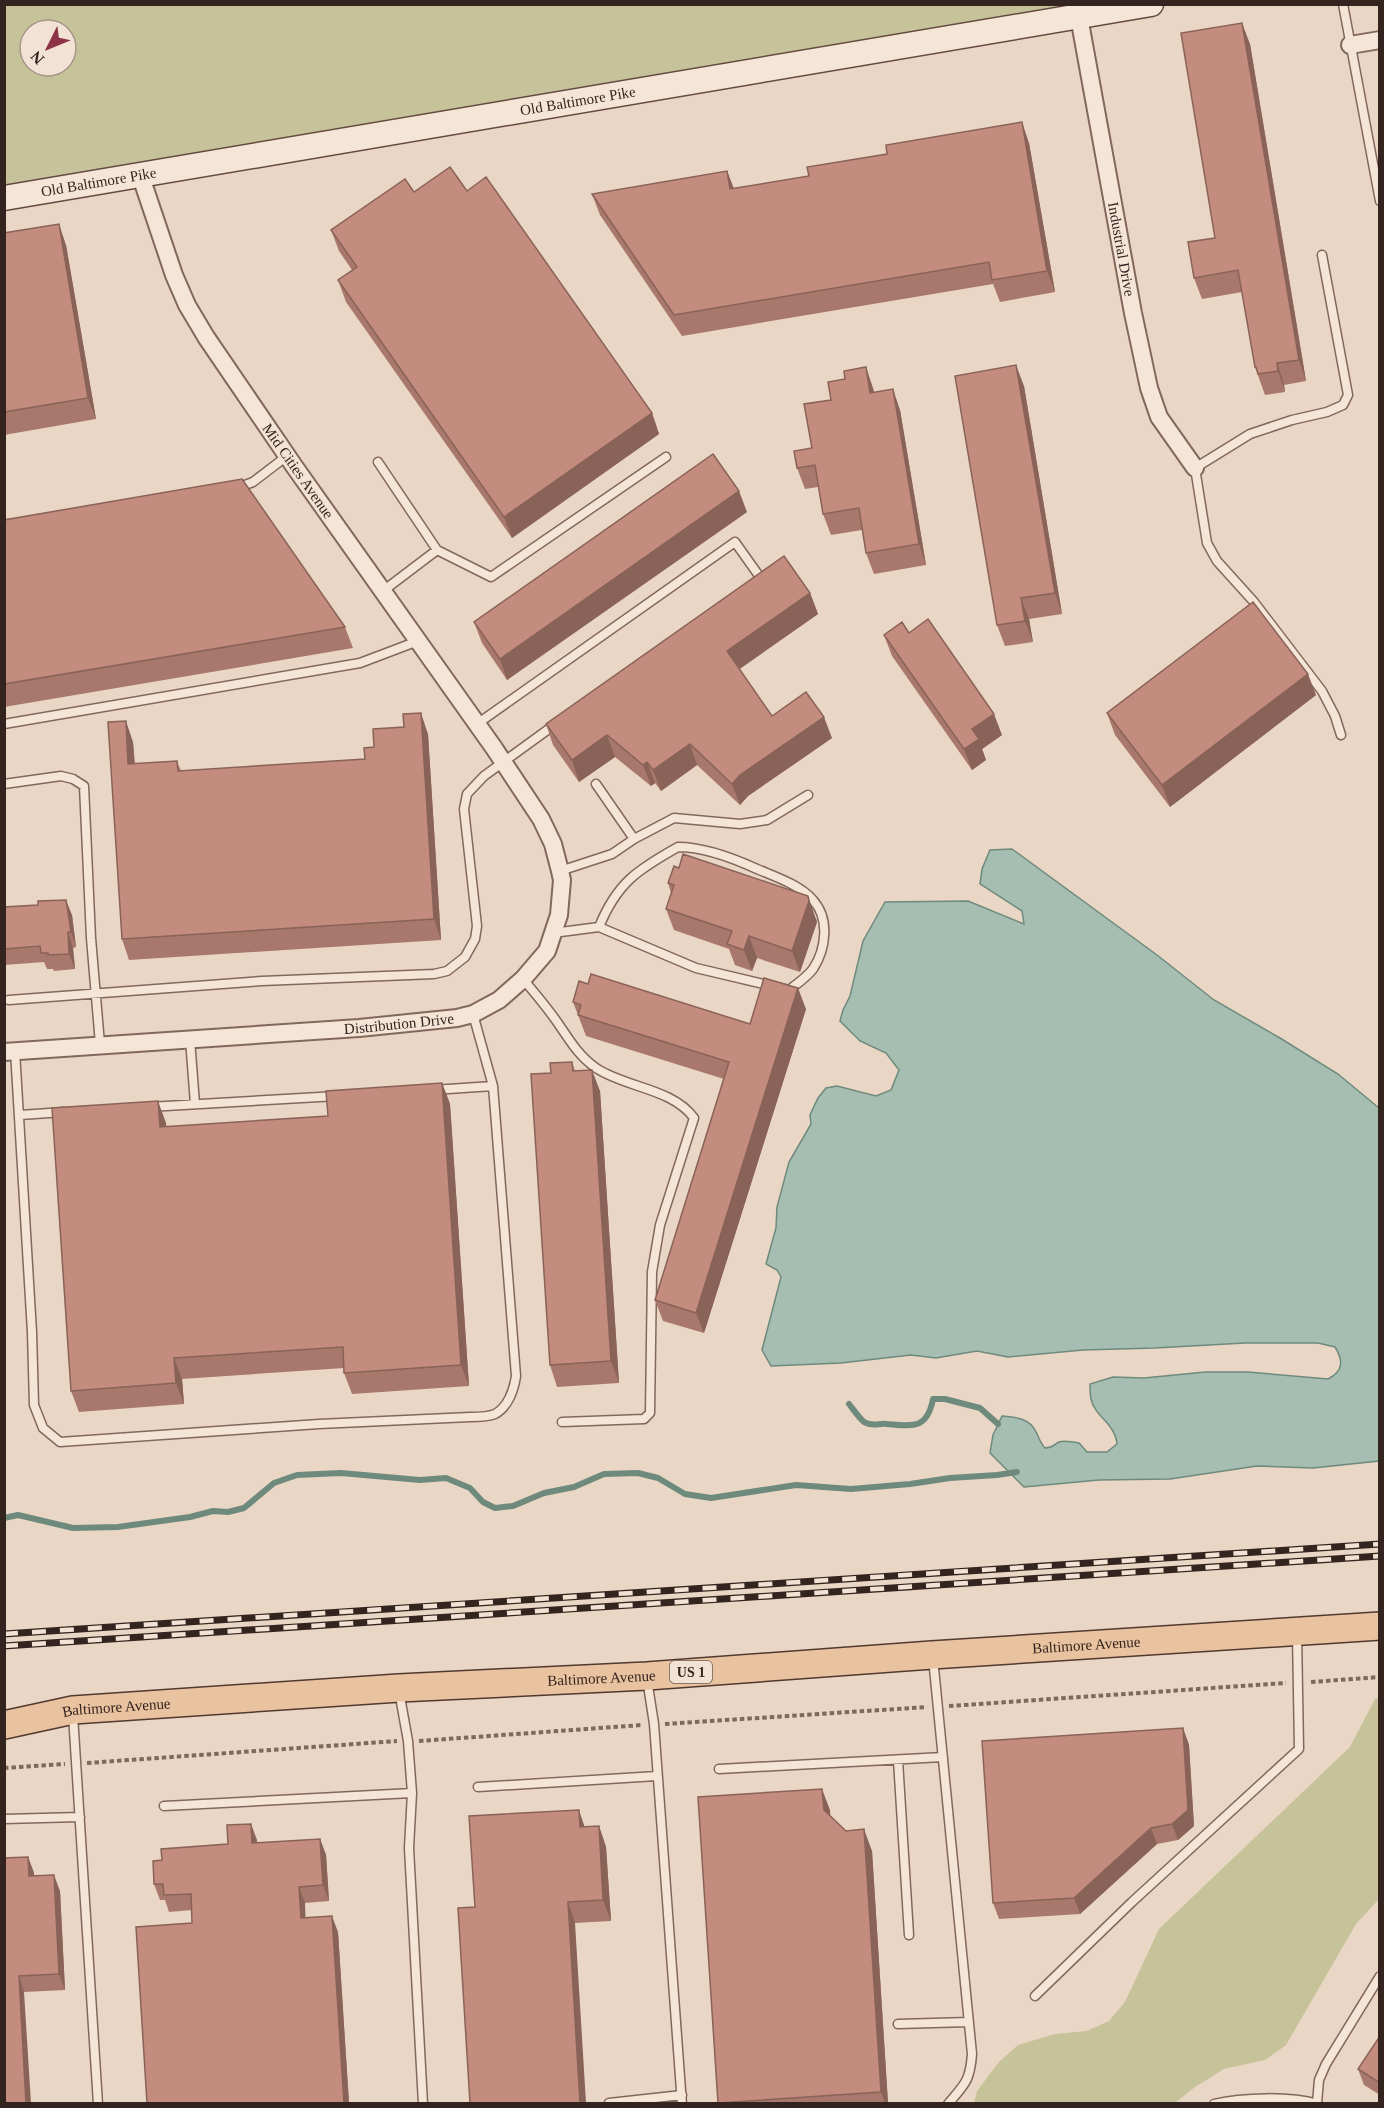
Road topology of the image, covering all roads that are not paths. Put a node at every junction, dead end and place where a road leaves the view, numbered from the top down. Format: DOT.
graph roads {
  1 [pos="1151,4"];
  2 [pos="1343,4"];
  3 [pos="1079,17"];
  4 [pos="1380,40"];
  5 [pos="1350,45"];
  6 [pos="140,174"];
  7 [pos="4,198"];
  8 [pos="1380,201"];
  9 [pos="1322,255"];
  10 [pos="287,456"];
  11 [pos="666,457"];
  12 [pos="378,462"];
  13 [pos="1195,468"];
  14 [pos="227,491"];
  15 [pos="437,550"];
  16 [pos="752,586"];
  17 [pos="383,591"];
  18 [pos="418,641"];
  19 [pos="561,721"];
  20 [pos="4,724"];
  21 [pos="477,724"];
  22 [pos="1341,735"];
  23 [pos="499,755"];
  24 [pos="4,784"];
  25 [pos="596,784"];
  26 [pos="808,795"];
  27 [pos="634,839"];
  28 [pos="560,871"];
  29 [pos="599,927"];
  30 [pos="553,933"];
  31 [pos="524,979"];
  32 [pos="95,993"];
  33 [pos="9,1000"];
  34 [pos="473,1014"];
  35 [pos="190,1038"];
  36 [pos="100,1044"];
  37 [pos="10,1051"];
  38 [pos="493,1086"];
  39 [pos="421,1091"];
  40 [pos="350,1095"];
  41 [pos="195,1104"];
  42 [pos="136,1108"];
  43 [pos="78,1111"];
  44 [pos="20,1115"];
  45 [pos="562,1422"];
  46 [pos="1380,1626"];
  47 [pos="1296,1631"];
  48 [pos="932,1654"];
  49 [pos="647,1676"];
  50 [pos="399,1688"];
  51 [pos="73,1710"];
  52 [pos="4,1725"];
  53 [pos="943,1757"];
  54 [pos="898,1760"];
  55 [pos="719,1769"];
  56 [pos="657,1776"];
  57 [pos="478,1787"];
  58 [pos="412,1793"];
  59 [pos="164,1806"];
  60 [pos="80,1817"];
  61 [pos="4,1819"];
  62 [pos="909,1935"];
  63 [pos="1380,1976"];
  64 [pos="1035,1996"];
  65 [pos="969,2022"];
  66 [pos="898,2024"];
  67 [pos="682,2099"];
  68 [pos="98,2103"];
  69 [pos="423,2103"];
  70 [pos="609,2103"];
  71 [pos="948,2103"];
  72 [pos="1214,2103"];
  73 [pos="1317,2103"];
  1 -- 3 [label="main road, Old Baltimore Pike"];
  2 -- 5 [label="lane"];
  3 -- 6 [label="main road, Old Baltimore Pike"];
  3 -- 13 [label="street, Industrial Drive"];
  4 -- 5 [label="street"];
  5 -- 8 [label="lane"];
  6 -- 7 [label="main road, Old Baltimore Pike"];
  6 -- 10 [label="street, Mid Cities Avenue"];
  9 -- 13 [label="lane"];
  10 -- 14 [label="lane"];
  10 -- 17 [label="street, Mid Cities Avenue"];
  11 -- 15 [label="lane"];
  12 -- 15 [label="lane"];
  13 -- 22 [label="lane"];
  15 -- 17 [label="lane"];
  16 -- 21 [label="lane"];
  17 -- 18 [label="street, Mid Cities Avenue"];
  18 -- 20 [label="lane"];
  18 -- 21 [label="street, Mid Cities Avenue"];
  19 -- 23 [label="lane"];
  21 -- 23 [label="street, Mid Cities Avenue"];
  23 -- 28 [label="street, Distribution Drive"];
  23 -- 32 [label="lane"];
  24 -- 32 [label="lane"];
  25 -- 27 [label="lane"];
  26 -- 27 [label="lane"];
  27 -- 28 [label="lane"];
  28 -- 30 [label="street, Distribution Drive"];
  29 -- 29 [label="lane"];
  29 -- 30 [label="lane"];
  30 -- 31 [label="street, Distribution Drive"];
  31 -- 34 [label="street, Distribution Drive"];
  31 -- 45 [label="lane"];
  32 -- 33 [label="lane"];
  32 -- 36 [label="lane"];
  34 -- 35 [label="street, Distribution Drive"];
  34 -- 38 [label="lane"];
  35 -- 36 [label="street, Distribution Drive"];
  35 -- 41 [label="lane"];
  36 -- 37 [label="street, Distribution Drive"];
  37 -- 44 [label="lane"];
  38 -- 39 [label="lane"];
  38 -- 44 [label="lane"];
  40 -- 41 [label="lane"];
  41 -- 42 [label="lane"];
  43 -- 44 [label="lane"];
  46 -- 47 [label="main road, Baltimore Avenue / US 1"];
  47 -- 48 [label="main road, Baltimore Avenue / US 1"];
  47 -- 64 [label="lane"];
  48 -- 49 [label="main road, Baltimore Avenue / US 1"];
  48 -- 53 [label="lane"];
  49 -- 50 [label="main road, Baltimore Avenue / US 1"];
  49 -- 56 [label="lane"];
  50 -- 51 [label="main road, Baltimore Avenue / US 1"];
  50 -- 58 [label="lane"];
  51 -- 52 [label="main road, Baltimore Avenue / US 1"];
  51 -- 60 [label="lane"];
  53 -- 54 [label="lane"];
  53 -- 65 [label="lane"];
  54 -- 55 [label="lane"];
  54 -- 62 [label="lane"];
  56 -- 57 [label="lane"];
  56 -- 67 [label="lane"];
  58 -- 59 [label="lane"];
  58 -- 69 [label="lane"];
  60 -- 61 [label="lane"];
  60 -- 68 [label="lane"];
  63 -- 73 [label="lane"];
  65 -- 66 [label="lane"];
  65 -- 71 [label="lane"];
  67 -- 70 [label="lane"];
  72 -- 73 [label="lane"];
}
